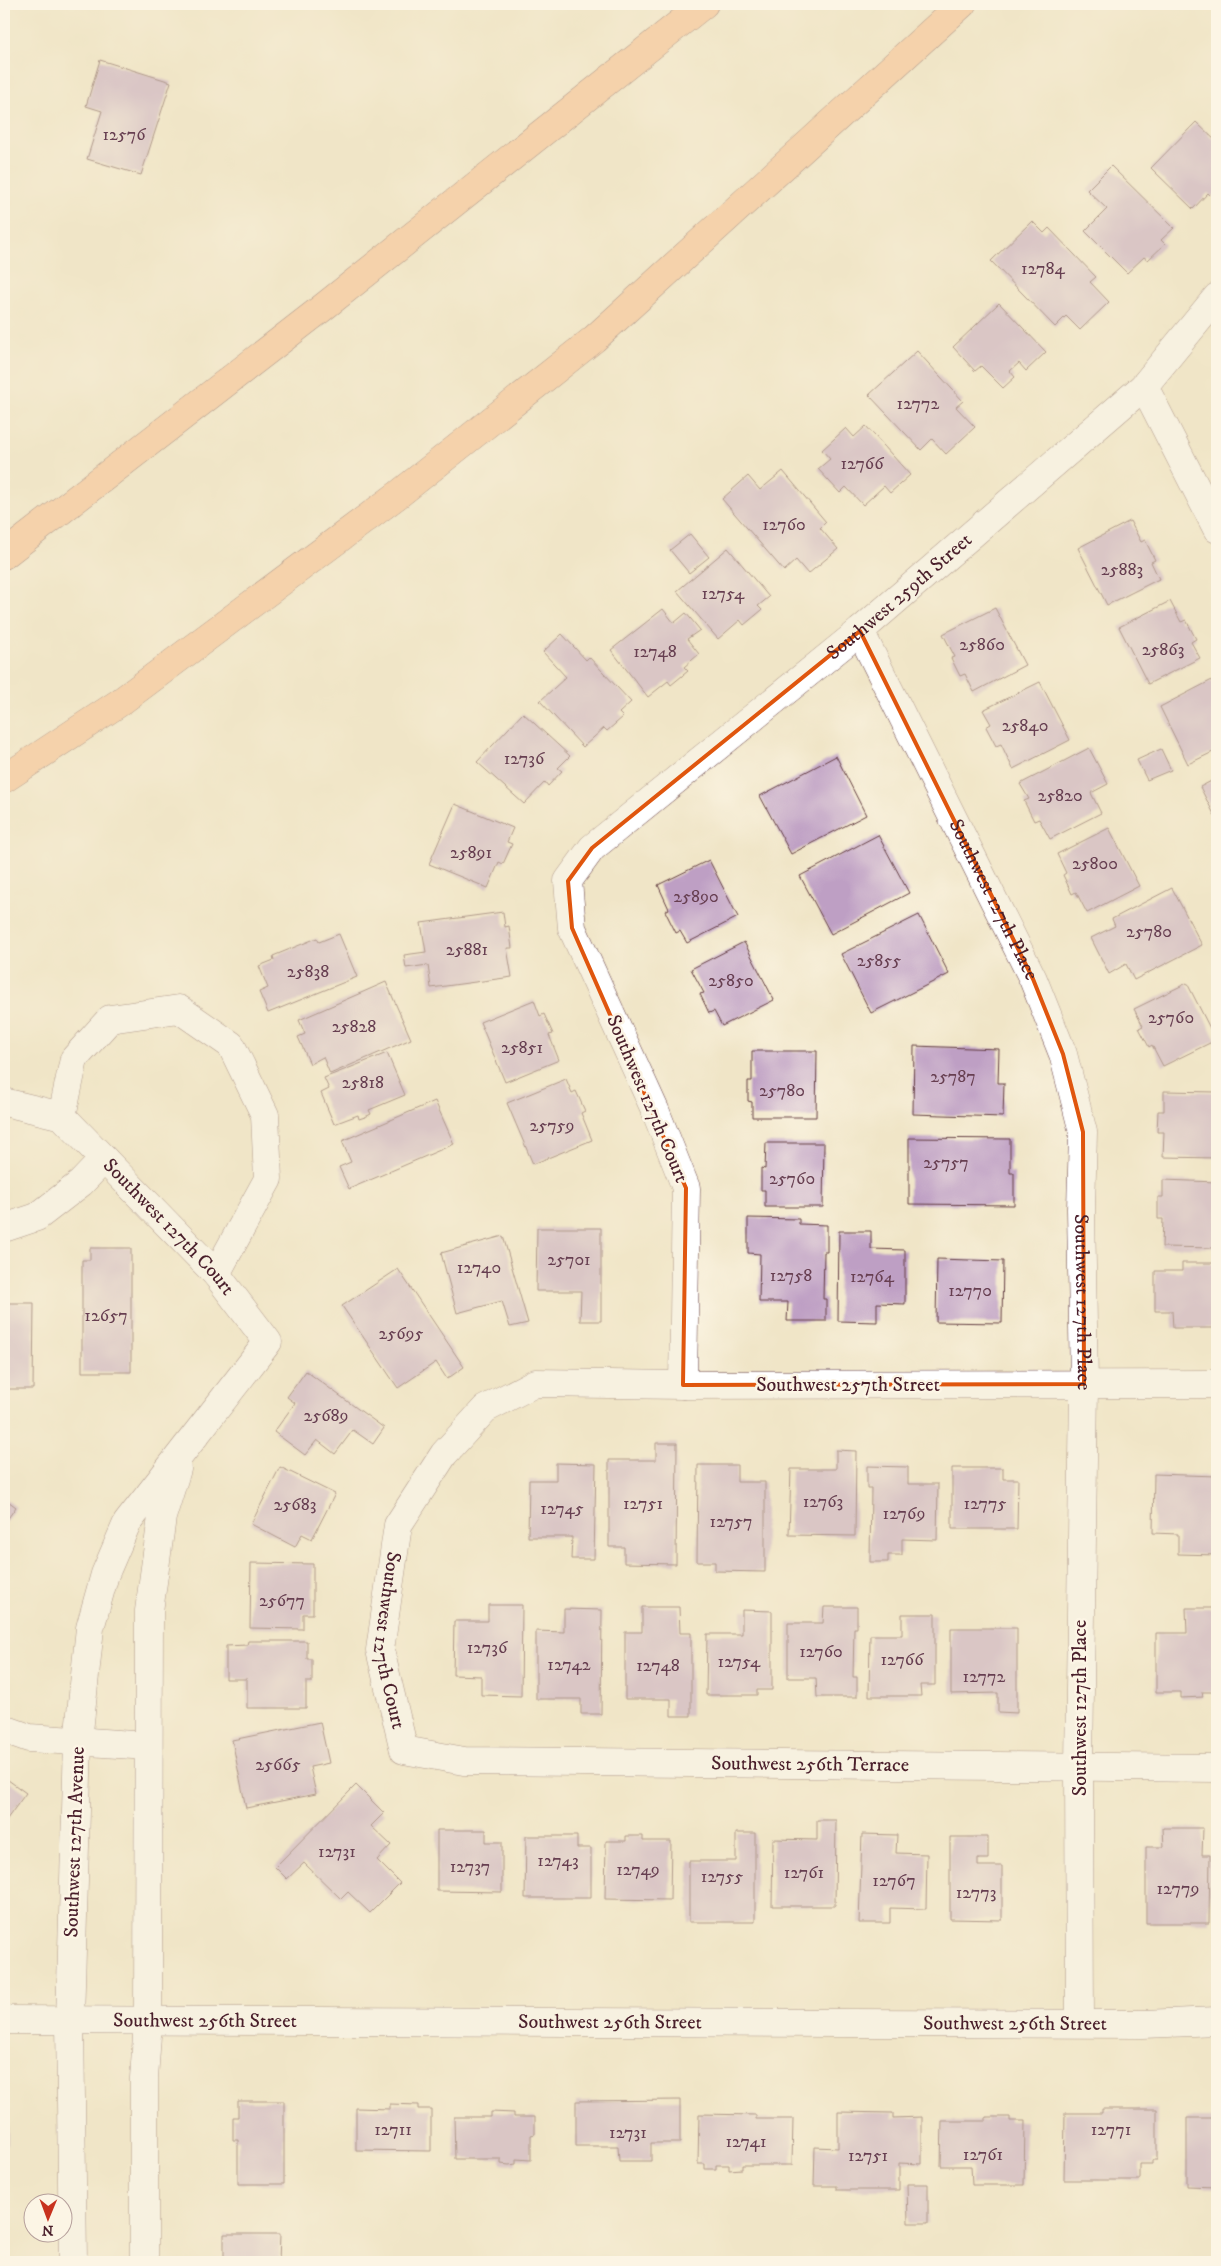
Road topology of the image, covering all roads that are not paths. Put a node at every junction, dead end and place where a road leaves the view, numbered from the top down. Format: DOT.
graph roads {
  1 [pos="699,8"];
  2 [pos="958,9"];
  3 [pos="1217,297"];
  4 [pos="1144,386"];
  5 [pos="1217,529"];
  6 [pos="4,555"];
  7 [pos="860,631"];
  8 [pos="4,779"];
  9 [pos="568,881"];
  10 [pos="4,1102"];
  11 [pos="62,1116"];
  12 [pos="104,1159"];
  13 [pos="4,1228"];
  14 [pos="216,1274"];
  15 [pos="268,1342"];
  16 [pos="1084,1384"];
  17 [pos="1217,1384"];
  18 [pos="683,1385"];
  19 [pos="485,1409"];
  20 [pos="184,1448"];
  21 [pos="4,1729"];
  22 [pos="78,1741"];
  23 [pos="148,1746"];
  24 [pos="404,1750"];
  25 [pos="1079,1767"];
  26 [pos="1217,1768"];
  27 [pos="4,2020"];
  28 [pos="70,2020"];
  29 [pos="148,2021"];
  30 [pos="1217,2021"];
  31 [pos="1080,2023"];
  32 [pos="73,2262"];
  33 [pos="144,2262"];
  1 -- 6 [label="highway"];
  2 -- 8 [label="highway"];
  3 -- 4 [label="street, Southwest 259th Street"];
  4 -- 5 [label="street"];
  4 -- 7 [label="street, Southwest 259th Street"];
  7 -- 9 [label="street, Southwest 259th Street"];
  7 -- 16 [label="street, Southwest 127th Place"];
  9 -- 18 [label="street, Southwest 127th Court"];
  10 -- 11 [label="street"];
  11 -- 12 [label="street, Southwest 127th Court"];
  11 -- 14 [label="street"];
  12 -- 13 [label="street"];
  12 -- 14 [label="street, Southwest 127th Court"];
  14 -- 15 [label="street, Southwest 127th Court"];
  15 -- 20 [label="street, Southwest 127th Avenue"];
  16 -- 17 [label="street, Southwest 257th Street"];
  16 -- 18 [label="street, Southwest 257th Street"];
  16 -- 25 [label="street, Southwest 127th Place"];
  18 -- 19 [label="street, Southwest 257th Street"];
  19 -- 24 [label="street, Southwest 127th Court"];
  20 -- 22 [label="street, Southwest 127th Avenue"];
  20 -- 23 [label="street, Southwest 127th Avenue"];
  21 -- 22 [label="street"];
  22 -- 23 [label="street"];
  22 -- 28 [label="street, Southwest 127th Avenue"];
  23 -- 29 [label="street, Southwest 127th Avenue"];
  24 -- 25 [label="street, Southwest 256th Terrace"];
  25 -- 26 [label="street, Southwest 256th Terrace"];
  25 -- 31 [label="street, Southwest 127th Place"];
  27 -- 28 [label="street, Southwest 256th Street"];
  28 -- 29 [label="street, Southwest 256th Street"];
  28 -- 32 [label="street, Southwest 127th Avenue"];
  29 -- 31 [label="street, Southwest 256th Street"];
  29 -- 33 [label="street, Southwest 127th Avenue"];
  30 -- 31 [label="street, Southwest 256th Street"];
}
